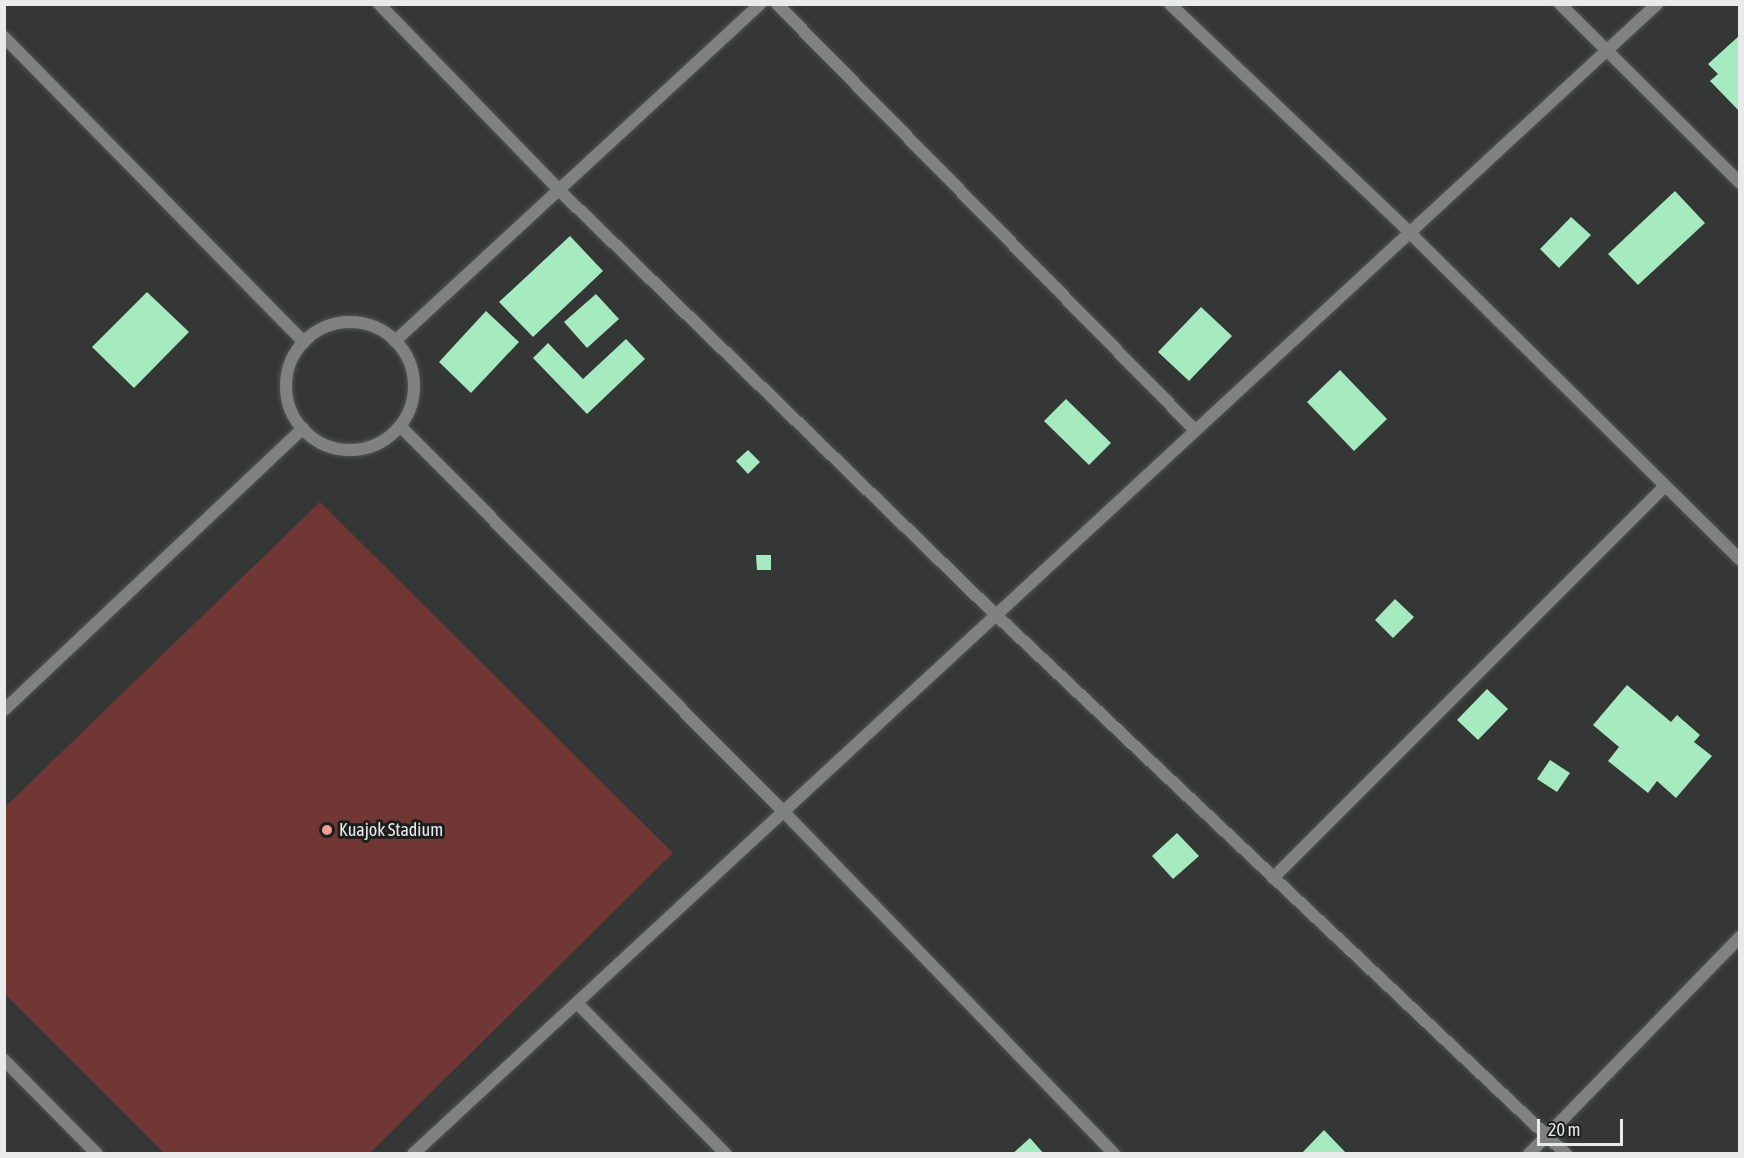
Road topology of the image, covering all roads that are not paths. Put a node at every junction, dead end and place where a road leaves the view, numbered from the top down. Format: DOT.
graph roads {
  1 [pos="379,4"];
  2 [pos="760,4"];
  3 [pos="777,4"];
  4 [pos="1170,4"];
  5 [pos="1560,4"];
  6 [pos="1657,4"];
  7 [pos="4,37"];
  8 [pos="1607,52"];
  9 [pos="1740,183"];
  10 [pos="561,191"];
  11 [pos="1407,231"];
  12 [pos="395,341"];
  13 [pos="304,342"];
  14 [pos="400,426"];
  15 [pos="303,428"];
  16 [pos="1194,429"];
  17 [pos="1665,486"];
  18 [pos="1740,559"];
  19 [pos="995,614"];
  20 [pos="4,710"];
  21 [pos="783,811"];
  22 [pos="1273,878"];
  23 [pos="1740,938"];
  24 [pos="577,1003"];
  25 [pos="4,1060"];
  26 [pos="1547,1135"];
  27 [pos="97,1154"];
  28 [pos="413,1154"];
  29 [pos="726,1154"];
  30 [pos="1114,1154"];
  31 [pos="1529,1154"];
  32 [pos="1566,1154"];
  1 -- 10 [label="street"];
  2 -- 10 [label="street"];
  3 -- 16 [label="street"];
  4 -- 11 [label="street"];
  5 -- 8 [label="street"];
  6 -- 8 [label="street"];
  7 -- 13 [label="street"];
  8 -- 9 [label="street"];
  8 -- 11 [label="street"];
  10 -- 12 [label="street"];
  10 -- 19 [label="street"];
  11 -- 16 [label="street"];
  11 -- 17 [label="street"];
  12 -- 13 [label="street"];
  12 -- 14 [label="street"];
  13 -- 15 [label="street"];
  14 -- 15 [label="street"];
  14 -- 21 [label="street"];
  15 -- 20 [label="street"];
  16 -- 19 [label="street"];
  17 -- 18 [label="street"];
  17 -- 22 [label="street"];
  19 -- 21 [label="street"];
  19 -- 22 [label="street"];
  21 -- 24 [label="street"];
  21 -- 30 [label="street"];
  22 -- 26 [label="street"];
  23 -- 26 [label="street"];
  24 -- 28 [label="street"];
  24 -- 29 [label="street"];
  25 -- 27 [label="street"];
  26 -- 31 [label="street"];
  26 -- 32 [label="street"];
}
